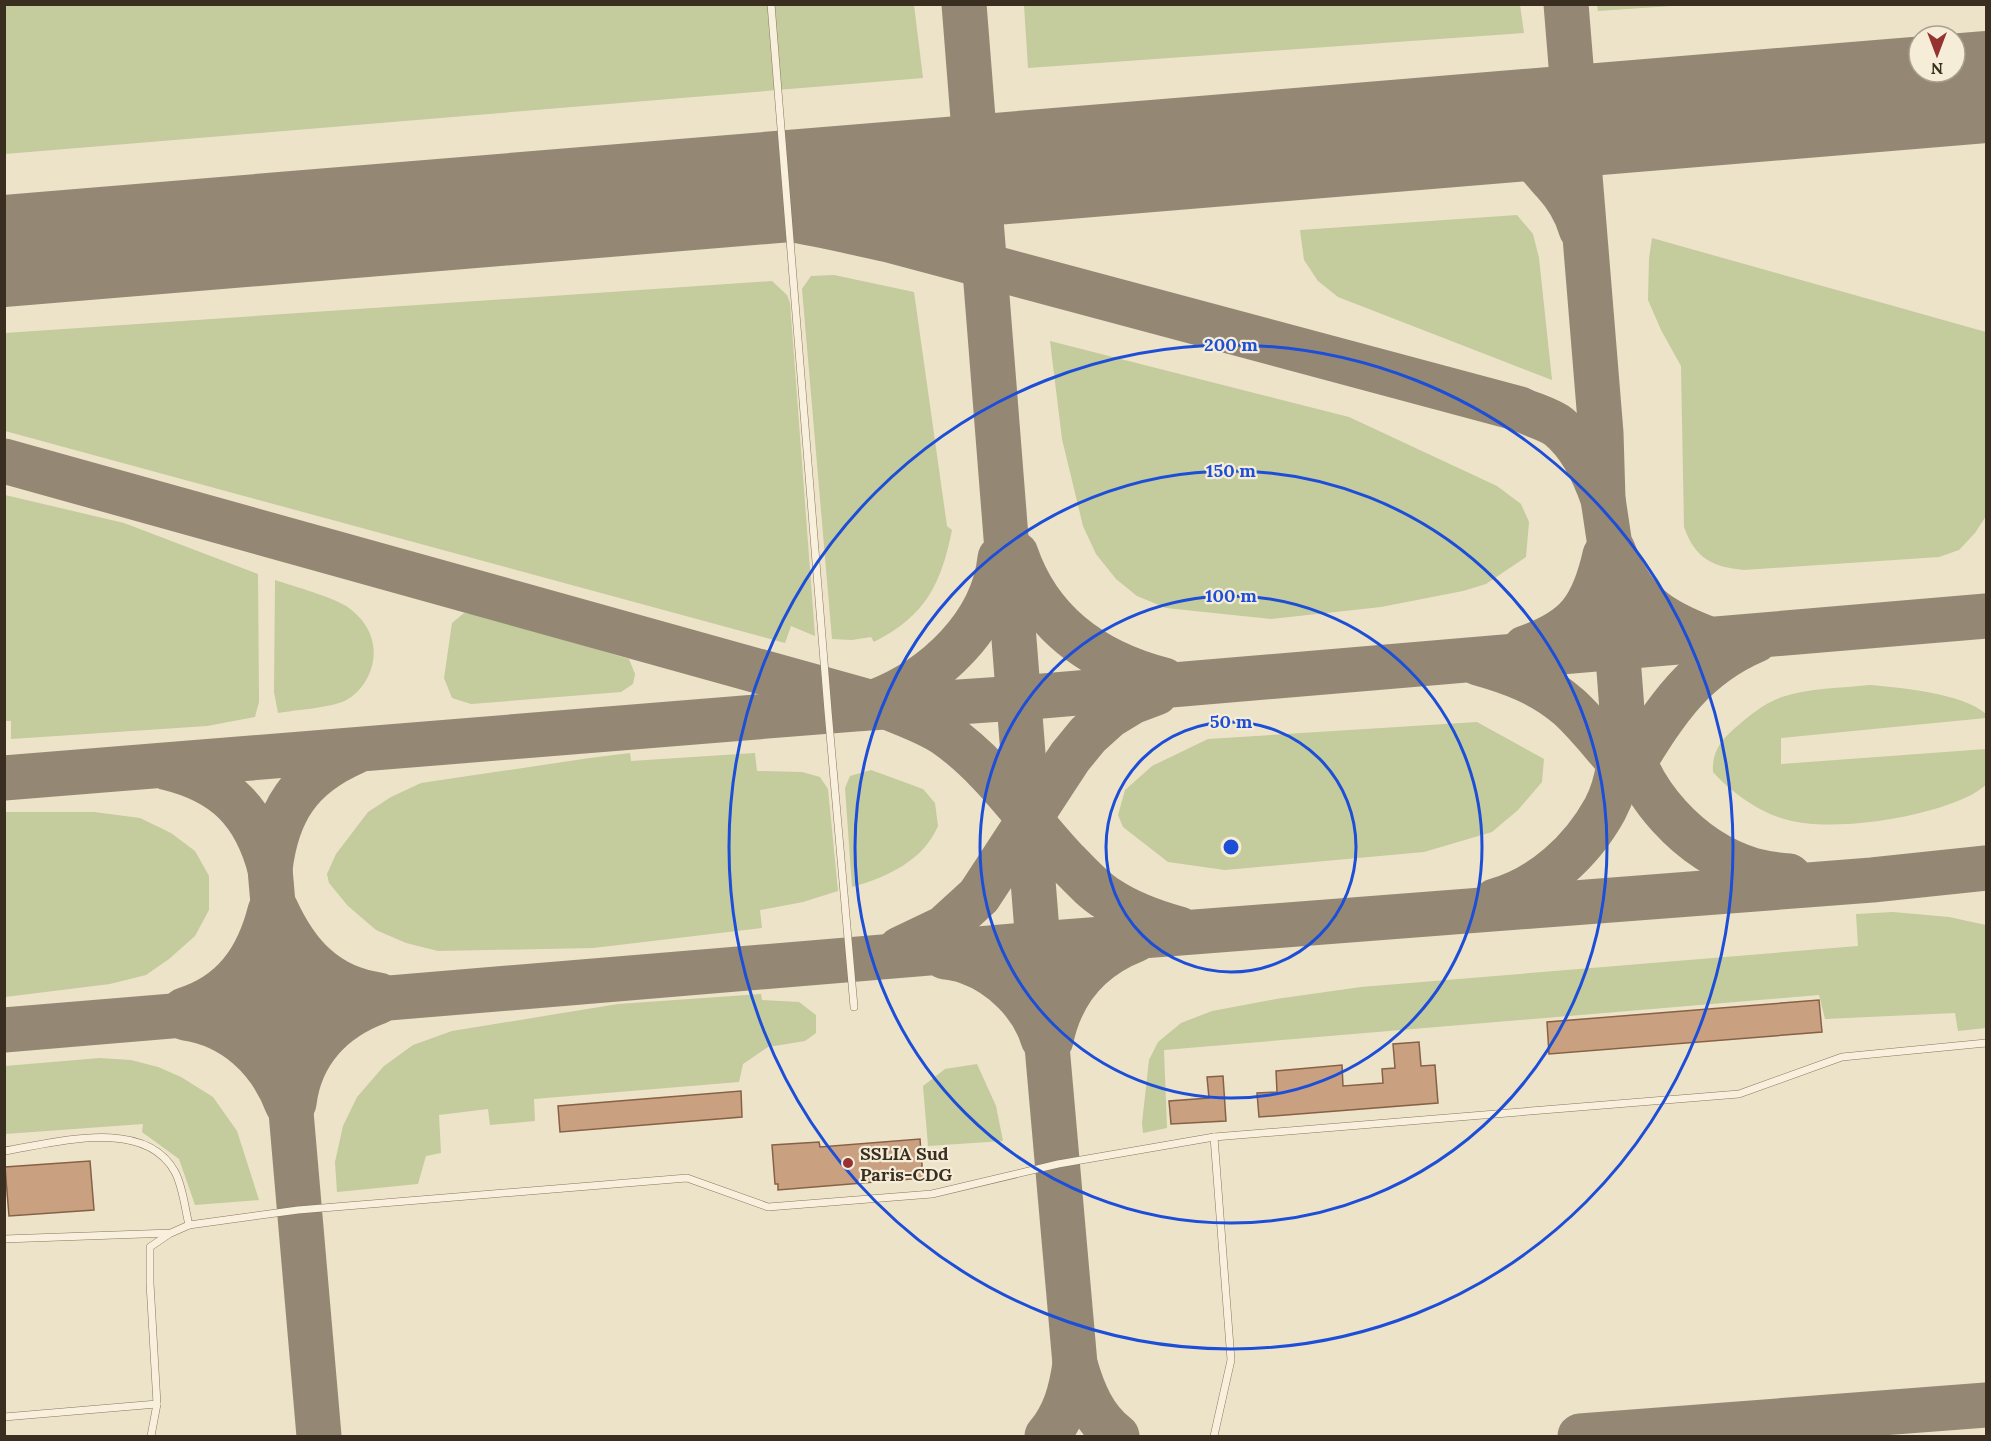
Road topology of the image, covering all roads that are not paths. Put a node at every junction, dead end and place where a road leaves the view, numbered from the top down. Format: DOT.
graph roads {
  1 [pos="771,4"];
  2 [pos="854,1008"];
  3 [pos="1986,1043"];
  4 [pos="1214,1137"];
  5 [pos="4,1151"];
  6 [pos="189,1225"];
  7 [pos="171,1233"];
  8 [pos="4,1239"];
  9 [pos="157,1404"];
  10 [pos="4,1417"];
  11 [pos="151,1437"];
  12 [pos="1214,1437"];
  1 -- 2 [label="lane"];
  3 -- 4 [label="lane"];
  4 -- 6 [label="lane"];
  4 -- 12 [label="lane"];
  5 -- 6 [label="lane"];
  6 -- 7 [label="lane"];
  7 -- 8 [label="lane"];
  7 -- 9 [label="lane"];
  9 -- 10 [label="lane"];
  9 -- 11 [label="lane"];
}
